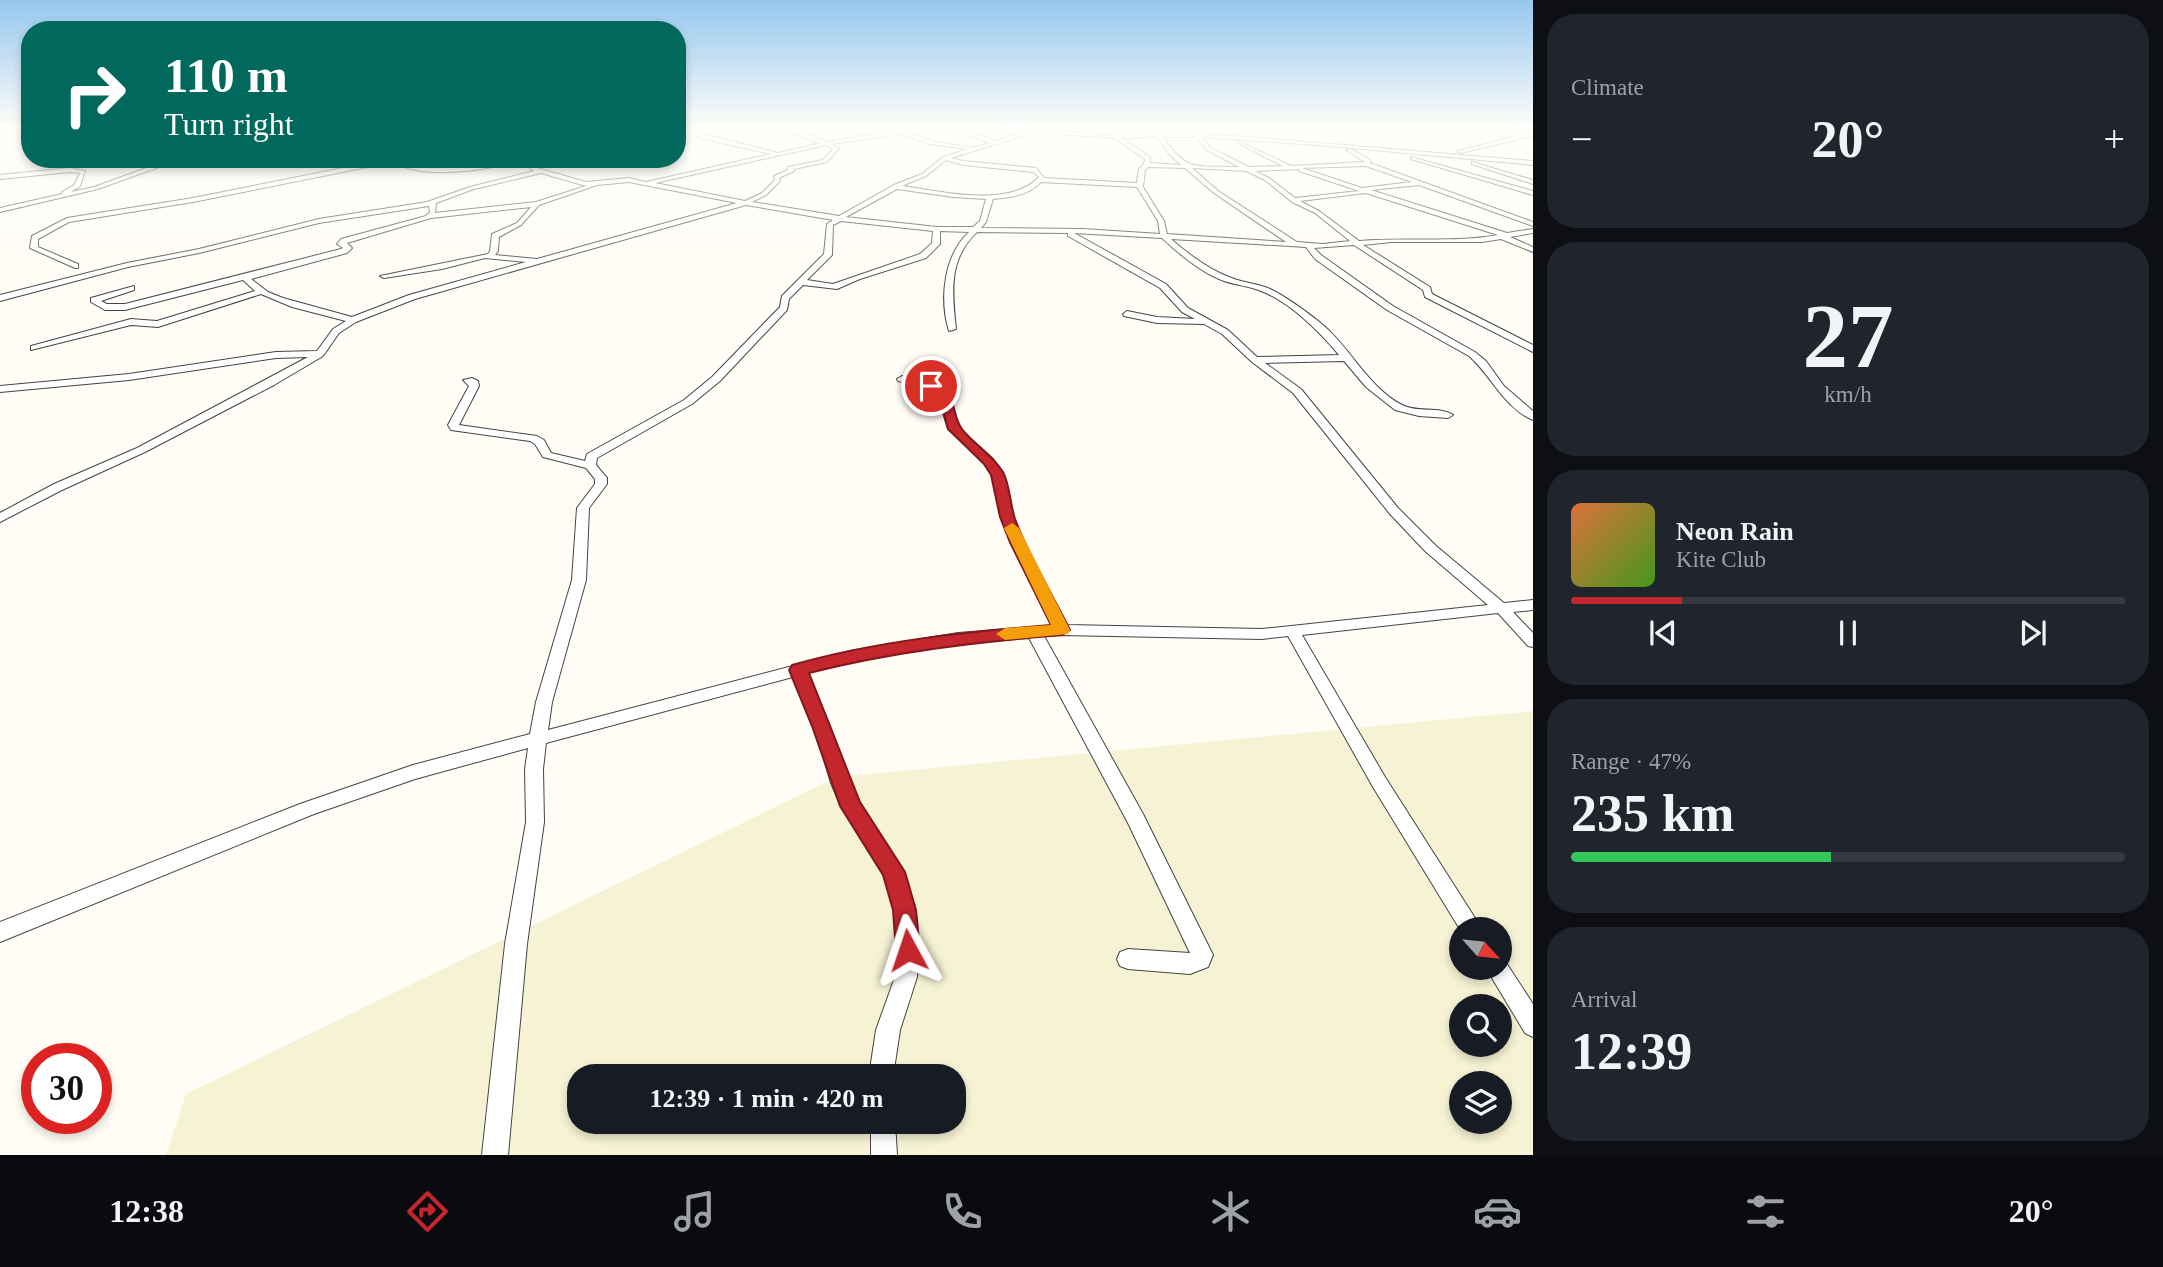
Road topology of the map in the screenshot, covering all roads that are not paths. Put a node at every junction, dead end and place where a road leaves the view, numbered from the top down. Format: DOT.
graph roads {
  1 [pos="79,183"];
  2 [pos="109,183"];
  3 [pos="275,183"];
  4 [pos="492,183"];
  5 [pos="587,183"];
  6 [pos="607,183"];
  7 [pos="640,183"];
  8 [pos="651,183"];
  9 [pos="774,183"];
  10 [pos="904,183"];
  11 [pos="1038,183"];
  12 [pos="1099,183"];
  13 [pos="1206,183"];
  14 [pos="1269,183"];
  15 [pos="1338,183"];
  16 [pos="1426,183"];
  17 [pos="1502,183"];
  18 [pos="646,184"];
  19 [pos="595,185"];
  20 [pos="1141,185"];
  21 [pos="896,186"];
  22 [pos="1362,191"];
  23 [pos="1533,192"];
  24 [pos="990,196"];
  25 [pos="57,197"];
  26 [pos="1292,200"];
  27 [pos="433,202"];
  28 [pos="537,204"];
  29 [pos="745,204"];
  30 [pos="0,210"];
  31 [pos="429,216"];
  32 [pos="844,218"];
  33 [pos="1533,224"];
  34 [pos="937,229"];
  35 [pos="974,230"];
  36 [pos="1533,231"];
  37 [pos="1066,232"];
  38 [pos="1164,236"];
  39 [pos="1506,237"];
  40 [pos="1356,243"];
  41 [pos="1295,245"];
  42 [pos="1308,245"];
  43 [pos="1533,250"];
  44 [pos="490,256"];
  45 [pos="536,261"];
  46 [pos="75,266"];
  47 [pos="384,276"];
  48 [pos="246,277"];
  49 [pos="801,282"];
  50 [pos="131,288"];
  51 [pos="263,291"];
  52 [pos="0,298"];
  53 [pos="1127,314"];
  54 [pos="354,320"];
  55 [pos="1207,321"];
  56 [pos="952,329"];
  57 [pos="34,348"];
  58 [pos="1533,349"];
  59 [pos="320,354"];
  60 [pos="1346,358"];
  61 [pos="1255,360"];
  62 [pos="902,379"];
  63 [pos="468,380"];
  64 [pos="0,389"];
  65 [pos="1448,415"];
  66 [pos="1533,416"];
  67 [pos="590,466"];
  68 [pos="0,518"];
  69 [pos="1533,605"];
  70 [pos="1502,609"];
  71 [pos="1062,630"];
  72 [pos="1034,632"];
  73 [pos="1293,632"];
  74 [pos="1533,642"];
  75 [pos="798,670"];
  76 [pos="538,741"];
  77 [pos="1464,917"];
  78 [pos="0,932"];
  79 [pos="1128,959"];
  80 [pos="1505,980"];
  81 [pos="1533,1025"];
  82 [pos="883,1064"];
  83 [pos="883,1134"];
  84 [pos="495,1155"];
  85 [pos="884,1155"];
  1 -- 25 [label="street"];
  2 -- 25 [label="street"];
  3 -- 46 [label="street"];
  4 -- 27 [label="street"];
  5 -- 19 [label="street"];
  6 -- 19 [label="street"];
  7 -- 18 [label="street"];
  8 -- 18 [label="street"];
  9 -- 29 [label="street"];
  10 -- 21 [label="street"];
  11 -- 24 [label="street"];
  12 -- 20 [label="street"];
  13 -- 41 [label="street"];
  14 -- 26 [label="street"];
  15 -- 22 [label="street"];
  16 -- 22 [label="street"];
  16 -- 33 [label="street"];
  17 -- 23 [label="street"];
  18 -- 29 [label="street"];
  19 -- 28 [label="street"];
  20 -- 38 [label="street"];
  21 -- 24 [label="street"];
  21 -- 32 [label="street"];
  22 -- 26 [label="street"];
  22 -- 39 [label="street"];
  24 -- 35 [label="street"];
  25 -- 30 [label="street"];
  26 -- 40 [label="street"];
  27 -- 31 [label="street"];
  27 -- 52 [label="street"];
  28 -- 31 [label="street"];
  28 -- 44 [label="street"];
  29 -- 32 [label="street"];
  29 -- 45 [label="street"];
  31 -- 48 [label="street"];
  32 -- 34 [label="street"];
  32 -- 49 [label="street"];
  34 -- 35 [label="street"];
  34 -- 49 [label="street"];
  35 -- 37 [label="street"];
  35 -- 56 [label="street"];
  36 -- 39 [label="street"];
  37 -- 38 [label="street"];
  37 -- 55 [label="street"];
  38 -- 41 [label="street"];
  38 -- 60 [label="street"];
  39 -- 40 [label="street"];
  39 -- 43 [label="street"];
  40 -- 42 [label="street"];
  40 -- 58 [label="street"];
  41 -- 42 [label="street"];
  42 -- 66 [label="street"];
  44 -- 45 [label="street"];
  44 -- 47 [label="street"];
  45 -- 54 [label="street"];
  48 -- 50 [label="street"];
  48 -- 51 [label="street"];
  49 -- 67 [label="street"];
  51 -- 54 [label="street"];
  51 -- 57 [label="street"];
  53 -- 55 [label="street"];
  54 -- 59 [label="street"];
  55 -- 61 [label="street"];
  59 -- 64 [label="street"];
  59 -- 68 [label="street"];
  60 -- 61 [label="street"];
  60 -- 65 [label="street"];
  61 -- 70 [label="street"];
  62 -- 71 [label="street"];
  63 -- 67 [label="street"];
  67 -- 76 [label="street"];
  69 -- 70 [label="street"];
  70 -- 73 [label="street"];
  70 -- 74 [label="street"];
  71 -- 72 [label="street"];
  71 -- 73 [label="street"];
  72 -- 75 [label="street"];
  72 -- 79 [label="street"];
  73 -- 77 [label="street"];
  75 -- 76 [label="street"];
  75 -- 82 [label="street"];
  76 -- 78 [label="street"];
  76 -- 84 [label="street"];
  80 -- 81 [label="street"];
  83 -- 85 [label="street"];
}
